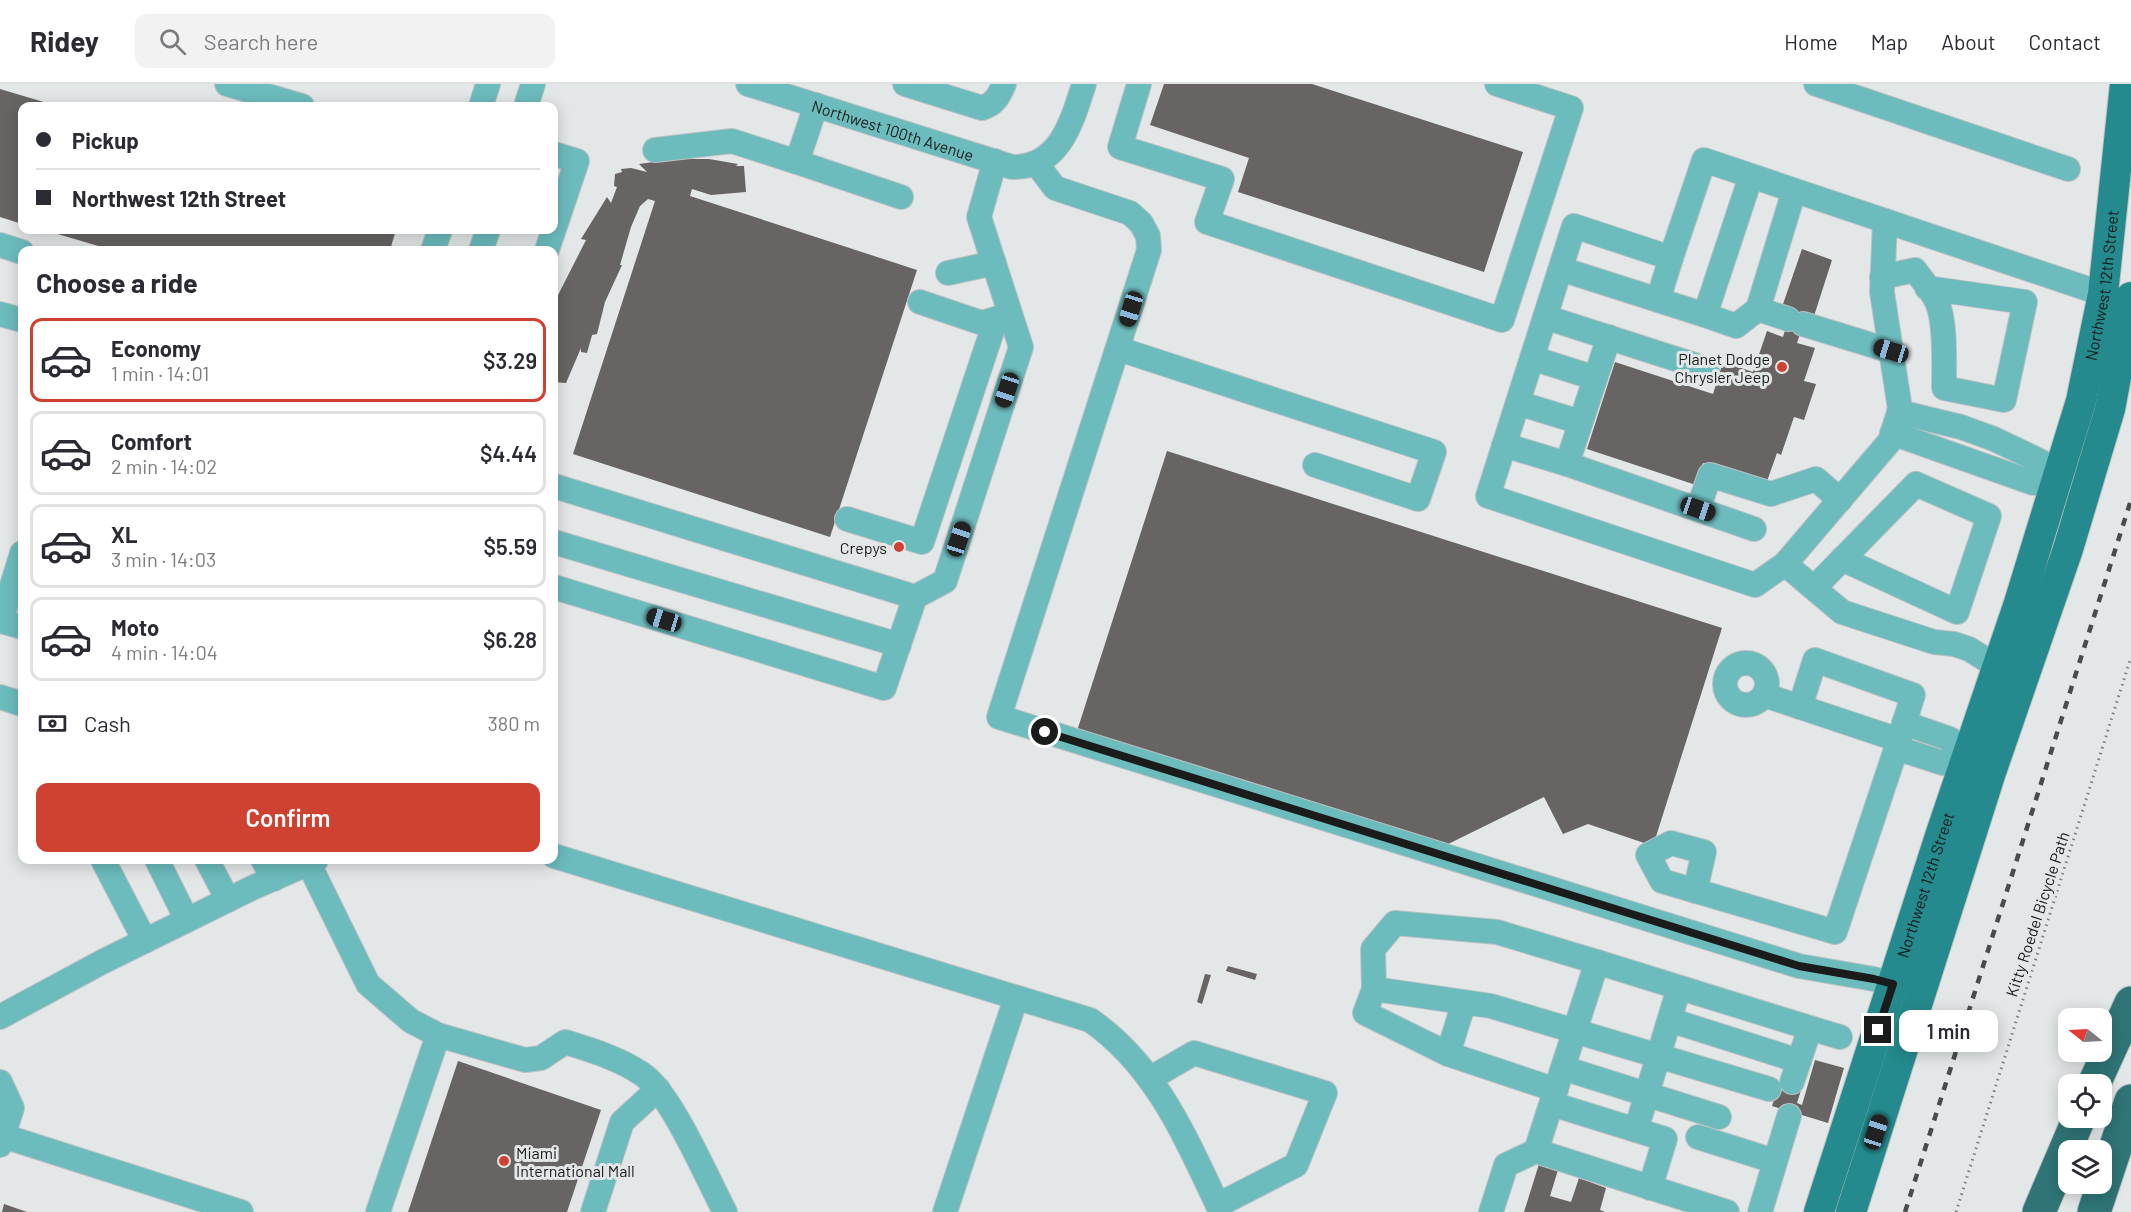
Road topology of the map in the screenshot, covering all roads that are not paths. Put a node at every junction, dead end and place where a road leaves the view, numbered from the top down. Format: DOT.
graph roads {
  1 [pos="227,84"];
  2 [pos="488,84"];
  3 [pos="533,84"];
  4 [pos="905,84"];
  5 [pos="1004,84"];
  6 [pos="1084,84"];
  7 [pos="1139,84"];
  8 [pos="1497,84"];
  9 [pos="1815,84"];
  10 [pos="2125,84"];
  11 [pos="760,86"];
  12 [pos="288,102"];
  13 [pos="482,102"];
  14 [pos="527,102"];
  15 [pos="816,105"];
  16 [pos="655,150"];
  17 [pos="558,154"];
  18 [pos="995,161"];
  19 [pos="796,162"];
  20 [pos="1036,163"];
  21 [pos="2068,169"];
  22 [pos="1751,176"];
  23 [pos="560,189"];
  24 [pos="1794,191"];
  25 [pos="902,197"];
  26 [pos="1885,221"];
  27 [pos="0,245"];
  28 [pos="18,251"];
  29 [pos="1671,258"];
  30 [pos="994,263"];
  31 [pos="1561,268"];
  32 [pos="948,273"];
  33 [pos="1882,277"];
  34 [pos="1927,288"];
  35 [pos="2117,295"];
  36 [pos="1658,300"];
  37 [pos="920,302"];
  38 [pos="1758,309"];
  39 [pos="0,314"];
  40 [pos="1705,315"];
  41 [pos="1003,317"];
  42 [pos="1545,317"];
  43 [pos="18,319"];
  44 [pos="1609,337"];
  45 [pos="1119,349"];
  46 [pos="1891,351"];
  47 [pos="1532,358"];
  48 [pos="1707,369"];
  49 [pos="1595,378"];
  50 [pos="1518,403"];
  51 [pos="1580,422"];
  52 [pos="1896,422"];
  53 [pos="1504,445"];
  54 [pos="1567,464"];
  55 [pos="1315,465"];
  56 [pos="2057,483"];
  57 [pos="558,487"];
  58 [pos="2085,491"];
  59 [pos="1840,500"];
  60 [pos="1698,509"];
  61 [pos="847,519"];
  62 [pos="1754,529"];
  63 [pos="558,543"];
  64 [pos="1842,559"];
  65 [pos="1785,564"];
  66 [pos="18,566"];
  67 [pos="558,588"];
  68 [pos="1814,588"];
  69 [pos="915,597"];
  70 [pos="18,626"];
  71 [pos="899,645"];
  72 [pos="1998,667"];
  73 [pos="1764,695"];
  74 [pos="0,697"];
  75 [pos="18,703"];
  76 [pos="1800,707"];
  77 [pos="1900,737"];
  78 [pos="1978,768"];
  79 [pos="558,857"];
  80 [pos="105,864"];
  81 [pos="159,864"];
  82 [pos="209,864"];
  83 [pos="295,864"];
  84 [pos="312,864"];
  85 [pos="268,869"];
  86 [pos="1695,891"];
  87 [pos="228,900"];
  88 [pos="187,920"];
  89 [pos="145,941"];
  90 [pos="1597,962"];
  91 [pos="1893,984"];
  92 [pos="1679,988"];
  93 [pos="1374,989"];
  94 [pos="1016,998"];
  95 [pos="1464,1002"];
  96 [pos="2131,1003"];
  97 [pos="0,1017"];
  98 [pos="1670,1020"];
  99 [pos="1810,1028"];
  100 [pos="1575,1030"];
  101 [pos="438,1035"];
  102 [pos="1840,1037"];
  103 [pos="1448,1054"];
  104 [pos="1659,1055"];
  105 [pos="2099,1074"];
  106 [pos="1786,1077"];
  107 [pos="1151,1078"];
  108 [pos="0,1082"];
  109 [pos="1557,1087"];
  110 [pos="658,1089"];
  111 [pos="1647,1094"];
  112 [pos="2131,1101"];
  113 [pos="1789,1116"];
  114 [pos="1719,1117"];
  115 [pos="2075,1128"];
  116 [pos="1636,1130"];
  117 [pos="1698,1137"];
  118 [pos="1,1139"];
  119 [pos="1536,1151"];
  120 [pos="1774,1161"];
  121 [pos="1650,1188"];
  122 [pos="1219,1208"];
  123 [pos="241,1212"];
  124 [pos="378,1212"];
  125 [pos="593,1212"];
  126 [pos="725,1212"];
  127 [pos="945,1212"];
  128 [pos="1491,1212"];
  129 [pos="1727,1212"];
  130 [pos="1760,1212"];
  131 [pos="1819,1212"];
  132 [pos="1851,1212"];
  133 [pos="2039,1212"];
  134 [pos="2094,1212"];
  1 -- 12 [label="street"];
  2 -- 13 [label="street"];
  3 -- 14 [label="street"];
  4 -- 5 [label="street"];
  6 -- 20 [label="street"];
  7 -- 8 [label="street"];
  9 -- 21 [label="street"];
  10 -- 35 [label="main road, Northwest 12th Street"];
  11 -- 15 [label="street, Northwest 100th Avenue"];
  15 -- 18 [label="street, Northwest 100th Avenue"];
  15 -- 19 [label="street"];
  16 -- 19 [label="street"];
  17 -- 23 [label="street"];
  18 -- 20 [label="street, Northwest 100th Avenue"];
  18 -- 30 [label="street"];
  19 -- 25 [label="street"];
  20 -- 45 [label="street"];
  22 -- 24 [label="street"];
  22 -- 29 [label="street"];
  22 -- 40 [label="street"];
  24 -- 26 [label="street"];
  24 -- 38 [label="street"];
  26 -- 33 [label="street"];
  26 -- 35 [label="street"];
  27 -- 28 [label="street"];
  29 -- 31 [label="street"];
  29 -- 36 [label="street"];
  30 -- 32 [label="street"];
  30 -- 41 [label="street"];
  31 -- 36 [label="street"];
  31 -- 42 [label="street"];
  33 -- 34 [label="street"];
  33 -- 46 [label="street"];
  34 -- 34 [label="street"];
  35 -- 56 [label="main road, Northwest 12th Street"];
  35 -- 58 [label="main road, Northwest 12th Street"];
  36 -- 40 [label="street"];
  37 -- 41 [label="street"];
  38 -- 40 [label="street"];
  38 -- 46 [label="street"];
  39 -- 43 [label="street"];
  41 -- 61 [label="street"];
  41 -- 69 [label="street"];
  42 -- 44 [label="street"];
  42 -- 47 [label="street"];
  44 -- 48 [label="street"];
  44 -- 49 [label="street"];
  45 -- 55 [label="street"];
  45 -- 91 [label="street"];
  46 -- 52 [label="street"];
  47 -- 49 [label="street"];
  47 -- 50 [label="street"];
  49 -- 51 [label="street"];
  50 -- 51 [label="street"];
  50 -- 53 [label="street"];
  51 -- 54 [label="street"];
  52 -- 56 [label="street"];
  52 -- 59 [label="street"];
  53 -- 54 [label="street"];
  53 -- 65 [label="street"];
  54 -- 60 [label="street"];
  56 -- 58 [label="main road"];
  56 -- 72 [label="main road, Northwest 12th Street"];
  57 -- 69 [label="street"];
  58 -- 78 [label="main road, Northwest 12th Street"];
  59 -- 60 [label="street"];
  59 -- 65 [label="street"];
  60 -- 62 [label="street"];
  63 -- 71 [label="street"];
  64 -- 64 [label="street"];
  64 -- 68 [label="street"];
  65 -- 68 [label="street"];
  66 -- 70 [label="street"];
  67 -- 71 [label="street"];
  68 -- 72 [label="street"];
  69 -- 71 [label="street"];
  72 -- 78 [label="main road, Northwest 12th Street"];
  73 -- 76 [label="street"];
  74 -- 75 [label="street"];
  76 -- 77 [label="street"];
  76 -- 77 [label="street"];
  77 -- 78 [label="street"];
  77 -- 86 [label="street"];
  78 -- 91 [label="main road, Northwest 12th Street"];
  78 -- 132 [label="main road, Northwest 12th Street"];
  79 -- 94 [label="street"];
  80 -- 89 [label="street"];
  81 -- 88 [label="street"];
  82 -- 87 [label="street"];
  83 -- 85 [label="street"];
  84 -- 101 [label="street"];
  85 -- 87 [label="street"];
  87 -- 88 [label="street"];
  88 -- 89 [label="street"];
  89 -- 97 [label="street"];
  90 -- 92 [label="street"];
  90 -- 93 [label="street"];
  90 -- 100 [label="street"];
  91 -- 131 [label="main road, Northwest 12th Street"];
  92 -- 98 [label="street"];
  92 -- 99 [label="street"];
  93 -- 95 [label="street"];
  93 -- 103 [label="street"];
  94 -- 107 [label="street"];
  94 -- 127 [label="street"];
  95 -- 100 [label="street"];
  95 -- 103 [label="street"];
  96 -- 105 [label="highway"];
  98 -- 104 [label="street"];
  98 -- 106 [label="street"];
  99 -- 102 [label="street"];
  99 -- 106 [label="street"];
  100 -- 104 [label="street"];
  100 -- 109 [label="street"];
  101 -- 110 [label="street"];
  101 -- 124 [label="street"];
  103 -- 109 [label="street"];
  104 -- 106 [label="street"];
  104 -- 111 [label="street"];
  107 -- 122 [label="street"];
  107 -- 122 [label="street"];
  108 -- 118 [label="street"];
  109 -- 111 [label="street"];
  109 -- 116 [label="street"];
  109 -- 119 [label="street"];
  110 -- 125 [label="street"];
  110 -- 126 [label="street"];
  111 -- 114 [label="street"];
  111 -- 116 [label="street"];
  112 -- 134 [label="highway"];
  113 -- 120 [label="street"];
  115 -- 133 [label="highway"];
  116 -- 121 [label="street"];
  117 -- 120 [label="street"];
  118 -- 123 [label="street"];
  119 -- 121 [label="street"];
  119 -- 128 [label="street"];
  120 -- 130 [label="street"];
  121 -- 129 [label="street"];
}
